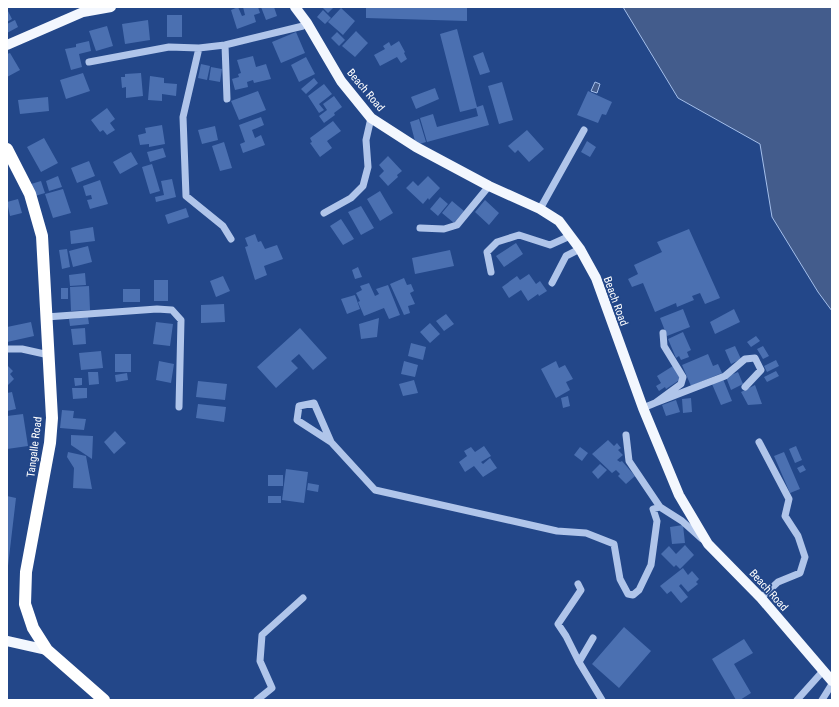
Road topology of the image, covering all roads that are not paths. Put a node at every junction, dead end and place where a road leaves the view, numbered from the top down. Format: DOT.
graph roads {
  1 [pos="111,7"];
  2 [pos="295,7"];
  3 [pos="307,23"];
  4 [pos="225,45"];
  5 [pos="7,46"];
  6 [pos="199,48"];
  7 [pos="90,62"];
  8 [pos="227,99"];
  9 [pos="371,118"];
  10 [pos="584,130"];
  11 [pos="7,149"];
  12 [pos="489,186"];
  13 [pos="540,209"];
  14 [pos="324,213"];
  15 [pos="420,228"];
  16 [pos="570,236"];
  17 [pos="231,239"];
  18 [pos="580,249"];
  19 [pos="490,272"];
  20 [pos="552,283"];
  21 [pos="46,317"];
  22 [pos="663,333"];
  23 [pos="7,349"];
  24 [pos="49,355"];
  25 [pos="745,387"];
  26 [pos="655,403"];
  27 [pos="179,407"];
  28 [pos="643,408"];
  29 [pos="626,435"];
  30 [pos="331,442"];
  31 [pos="759,442"];
  32 [pos="660,507"];
  33 [pos="708,544"];
  34 [pos="578,584"];
  35 [pos="303,598"];
  36 [pos="761,598"];
  37 [pos="593,638"];
  38 [pos="7,641"];
  39 [pos="47,650"];
  40 [pos="579,662"];
  41 [pos="823,671"];
  42 [pos="832,682"];
  43 [pos="104,700"];
  44 [pos="256,700"];
  45 [pos="602,700"];
  46 [pos="797,700"];
  47 [pos="822,700"];
  1 -- 5 [label="main road"];
  2 -- 3 [label="main road, Beach Road"];
  3 -- 4 [label="street"];
  3 -- 9 [label="main road, Beach Road"];
  4 -- 6 [label="street"];
  4 -- 8 [label="street"];
  6 -- 7 [label="street"];
  6 -- 17 [label="street"];
  9 -- 12 [label="main road, Beach Road"];
  9 -- 14 [label="street"];
  10 -- 13 [label="street"];
  11 -- 21 [label="highway, Tangalle Road"];
  12 -- 13 [label="main road, Beach Road"];
  12 -- 15 [label="street"];
  13 -- 16 [label="main road, Beach Road"];
  16 -- 18 [label="main road, Beach Road"];
  16 -- 19 [label="street"];
  18 -- 20 [label="street"];
  18 -- 28 [label="main road, Beach Road"];
  21 -- 24 [label="highway, Tangalle Road"];
  21 -- 27 [label="street"];
  22 -- 26 [label="street"];
  23 -- 24 [label="street"];
  24 -- 39 [label="highway, Tangalle Road"];
  25 -- 26 [label="street"];
  26 -- 28 [label="street"];
  28 -- 33 [label="main road, Beach Road"];
  29 -- 32 [label="street"];
  30 -- 30 [label="street"];
  30 -- 32 [label="street"];
  31 -- 36 [label="street"];
  32 -- 33 [label="street"];
  33 -- 36 [label="main road, Beach Road"];
  34 -- 40 [label="street"];
  35 -- 44 [label="street"];
  36 -- 41 [label="main road, Beach Road"];
  37 -- 40 [label="street"];
  38 -- 39 [label="main road"];
  39 -- 43 [label="highway, Tangalle Road"];
  40 -- 45 [label="street"];
  41 -- 42 [label="main road, Beach Road"];
  41 -- 46 [label="street"];
  42 -- 47 [label="street"];
}
